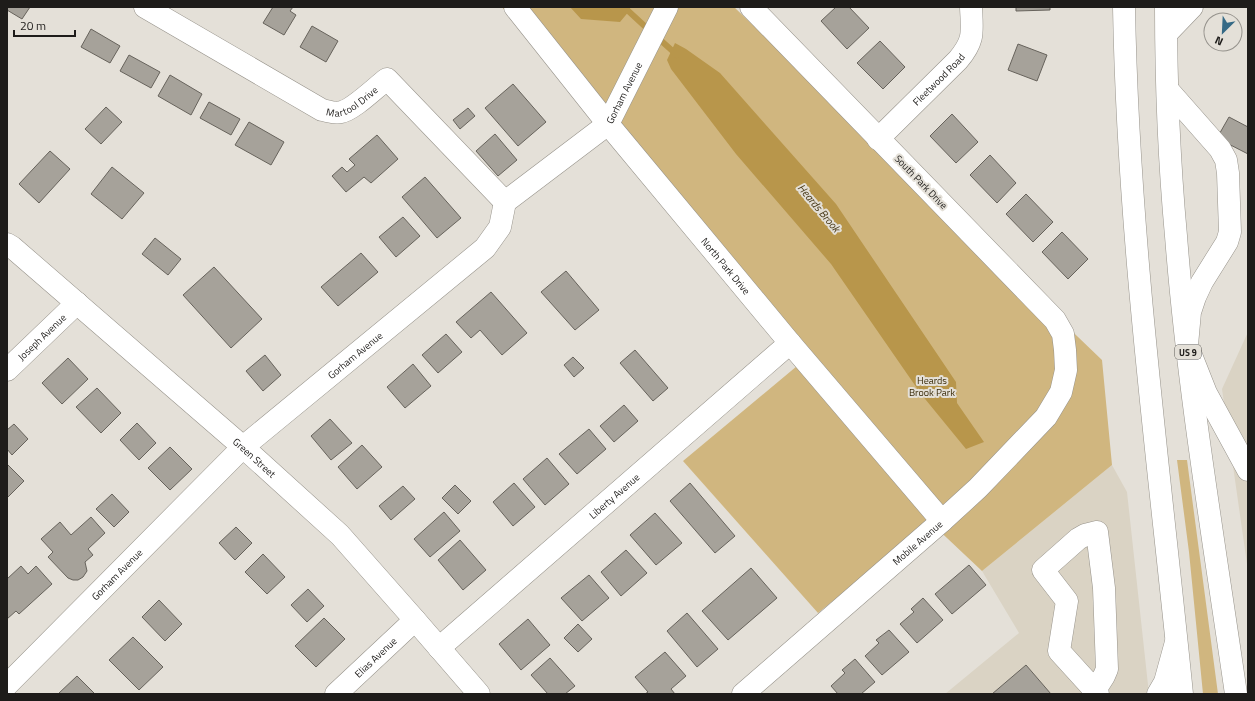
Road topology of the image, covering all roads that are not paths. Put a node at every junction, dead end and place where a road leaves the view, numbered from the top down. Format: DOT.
graph roads {
  1 [pos="145,7"];
  2 [pos="515,7"];
  3 [pos="667,7"];
  4 [pos="751,7"];
  5 [pos="971,7"];
  6 [pos="1124,7"];
  7 [pos="1166,7"];
  8 [pos="1192,7"];
  9 [pos="1166,33"];
  10 [pos="1168,90"];
  11 [pos="608,124"];
  12 [pos="878,139"];
  13 [pos="505,202"];
  14 [pos="7,244"];
  15 [pos="77,303"];
  16 [pos="790,343"];
  17 [pos="1187,345"];
  18 [pos="7,370"];
  19 [pos="1066,370"];
  20 [pos="243,447"];
  21 [pos="1248,470"];
  22 [pos="942,521"];
  23 [pos="415,620"];
  24 [pos="1177,641"];
  25 [pos="439,648"];
  26 [pos="7,685"];
  27 [pos="1096,692"];
  28 [pos="336,694"];
  29 [pos="479,694"];
  30 [pos="743,694"];
  31 [pos="1158,694"];
  32 [pos="1182,694"];
  33 [pos="1236,694"];
  1 -- 13 [label="main road, Martool Drive"];
  2 -- 11 [label="main road, North Park Drive"];
  3 -- 11 [label="main road, Gorham Avenue"];
  4 -- 12 [label="main road, South Park Drive"];
  5 -- 12 [label="main road, Fleetwood Road"];
  6 -- 24 [label="main road"];
  7 -- 9 [label="main road, US 9"];
  8 -- 9 [label="main road"];
  9 -- 10 [label="main road, US 9"];
  10 -- 17 [label="main road, US 9"];
  10 -- 17 [label="main road"];
  11 -- 13 [label="main road, Gorham Avenue"];
  11 -- 16 [label="main road, North Park Drive"];
  12 -- 19 [label="main road, South Park Drive"];
  13 -- 20 [label="main road, Gorham Avenue"];
  14 -- 15 [label="main road, Green Street"];
  15 -- 18 [label="main road, Joseph Avenue"];
  15 -- 20 [label="main road, Green Street"];
  16 -- 22 [label="main road, North Park Drive"];
  16 -- 25 [label="main road, Liberty Avenue"];
  17 -- 21 [label="main road"];
  17 -- 33 [label="main road, US 9"];
  19 -- 22 [label="main road, Mobile Avenue"];
  20 -- 23 [label="main road, Green Street"];
  20 -- 26 [label="main road, Gorham Avenue"];
  22 -- 30 [label="main road, Mobile Avenue"];
  23 -- 25 [label="main road, Green Street"];
  23 -- 28 [label="main road, Elias Avenue"];
  24 -- 31 [label="main road"];
  24 -- 32 [label="main road"];
  25 -- 29 [label="main road, Green Street"];
  27 -- 27 [label="main road"];
}
